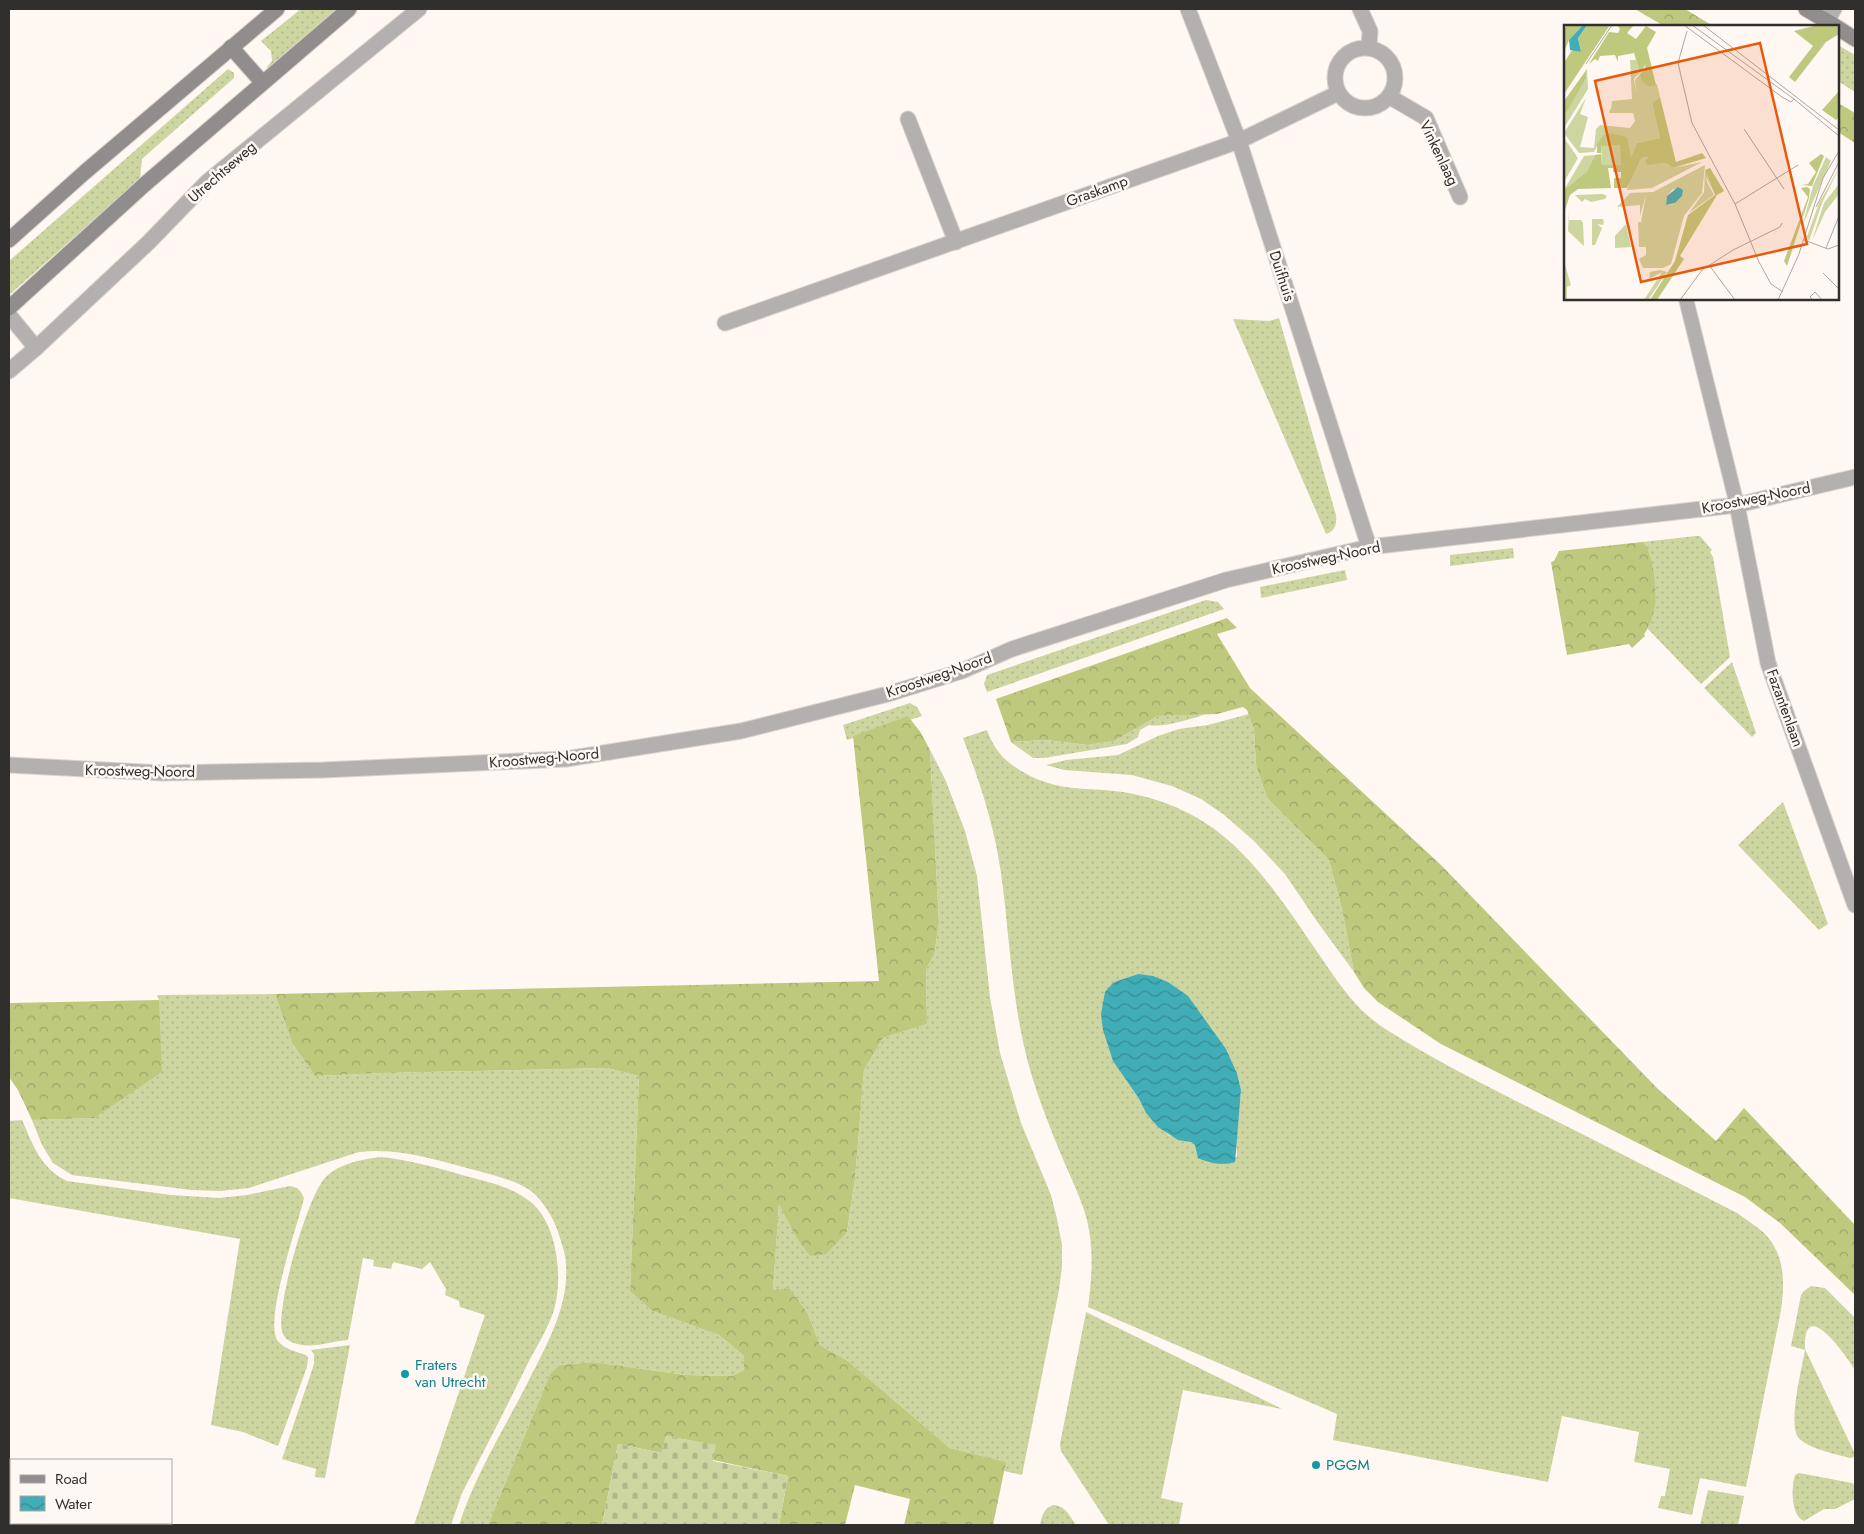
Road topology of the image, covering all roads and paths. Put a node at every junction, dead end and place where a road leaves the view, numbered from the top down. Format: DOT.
graph roads {
  1 [pos="277,9"];
  2 [pos="349,9"];
  3 [pos="419,9"];
  4 [pos="1188,9"];
  5 [pos="1360,9"];
  6 [pos="1806,9"];
  7 [pos="1834,21"];
  8 [pos="1839,25"];
  9 [pos="1855,39"];
  10 [pos="231,47"];
  11 [pos="1369,48"];
  12 [pos="262,82"];
  13 [pos="1338,93"];
  14 [pos="1390,97"];
  15 [pos="908,119"];
  16 [pos="1239,141"];
  17 [pos="1460,197"];
  18 [pos="9,240"];
  19 [pos="956,242"];
  20 [pos="1686,300"];
  21 [pos="9,308"];
  22 [pos="9,315"];
  23 [pos="725,323"];
  24 [pos="36,348"];
  25 [pos="9,371"];
  26 [pos="1855,477"];
  27 [pos="1737,505"];
  28 [pos="1369,547"];
  29 [pos="9,765"];
  30 [pos="1855,903"];
  1 -- 10 [label="main road"];
  2 -- 12 [label="main road"];
  3 -- 24 [label="street, Utrechtseweg"];
  4 -- 16 [label="street, Duifhuis"];
  5 -- 11 [label="street"];
  6 -- 7 [label="main road"];
  8 -- 9 [label="main road"];
  10 -- 12 [label="main road"];
  10 -- 18 [label="main road"];
  11 -- 13 [label="street"];
  11 -- 14 [label="street"];
  12 -- 21 [label="main road"];
  13 -- 14 [label="street"];
  13 -- 16 [label="street"];
  14 -- 17 [label="street, Vinkenlaag"];
  15 -- 19 [label="street"];
  16 -- 19 [label="street, Graskamp"];
  16 -- 28 [label="street, Duifhuis"];
  19 -- 23 [label="street, Graskamp"];
  20 -- 27 [label="lane"];
  22 -- 24 [label="street"];
  24 -- 25 [label="street, Utrechtseweg"];
  26 -- 27 [label="street, Kroostweg-Noord"];
  27 -- 28 [label="street, Kroostweg-Noord"];
  27 -- 30 [label="street, Fazantenlaan"];
  28 -- 29 [label="street, Kroostweg-Noord"];
}
